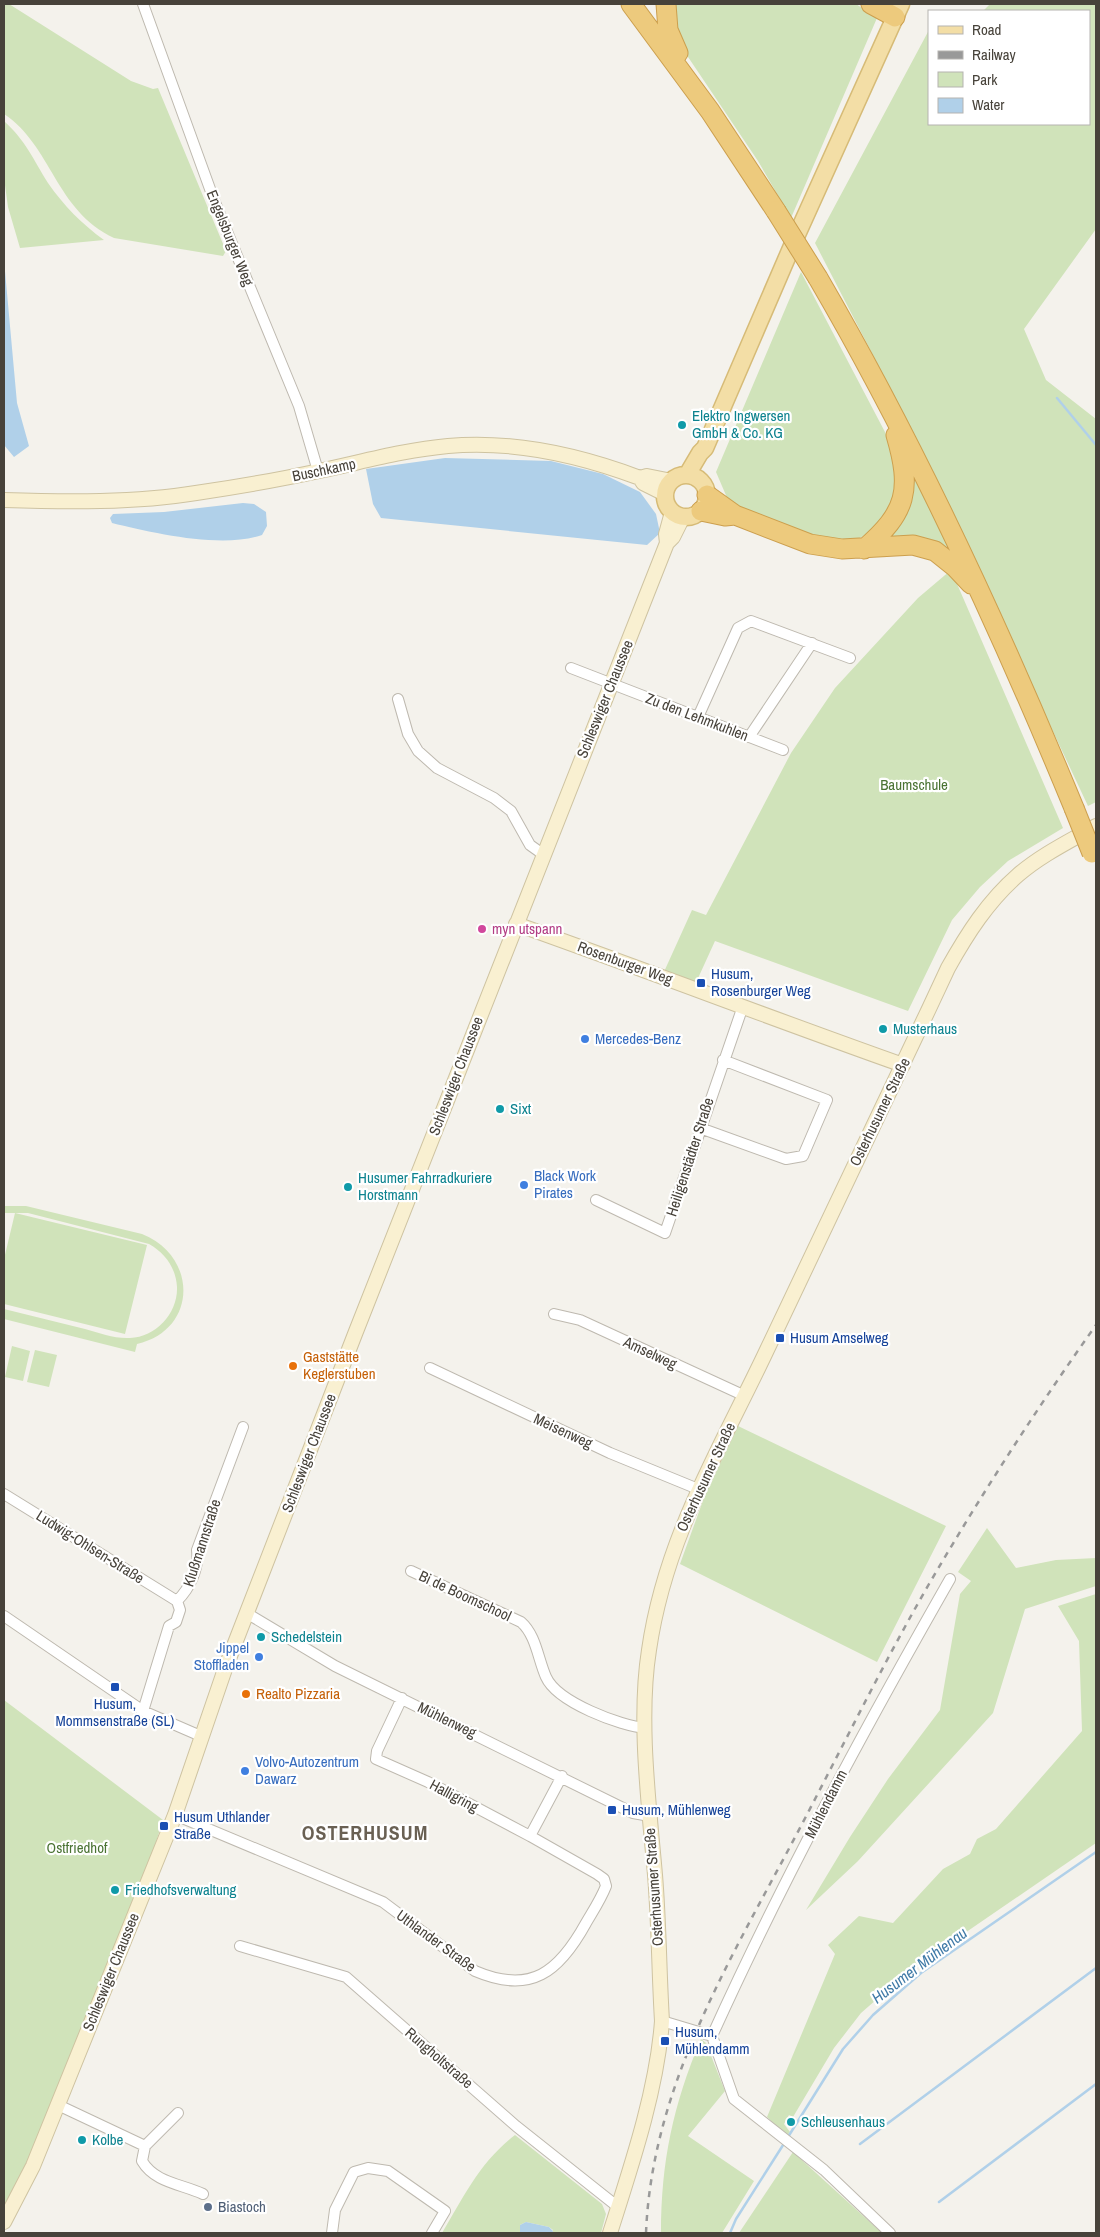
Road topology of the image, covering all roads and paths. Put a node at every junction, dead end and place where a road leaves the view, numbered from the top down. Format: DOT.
graph roads {
  1 [pos="143,4"];
  2 [pos="631,4"];
  3 [pos="666,4"];
  4 [pos="871,4"];
  5 [pos="899,7"];
  6 [pos="701,98"];
  7 [pos="887,402"];
  8 [pos="318,472"];
  9 [pos="686,496"];
  10 [pos="4,500"];
  11 [pos="864,549"];
  12 [pos="986,605"];
  13 [pos="812,643"];
  14 [pos="850,658"];
  15 [pos="571,668"];
  16 [pos="612,683"];
  17 [pos="398,699"];
  18 [pos="698,717"];
  19 [pos="749,737"];
  20 [pos="783,750"];
  21 [pos="1096,826"];
  22 [pos="544,854"];
  23 [pos="1094,859"];
  24 [pos="516,924"];
  25 [pos="742,1009"];
  26 [pos="723,1060"];
  27 [pos="903,1065"];
  28 [pos="700,1128"];
  29 [pos="596,1200"];
  30 [pos="554,1314"];
  31 [pos="430,1368"];
  32 [pos="744,1396"];
  33 [pos="243,1427"];
  34 [pos="698,1488"];
  35 [pos="4,1494"];
  36 [pos="411,1572"];
  37 [pos="950,1579"];
  38 [pos="177,1601"];
  39 [pos="248,1614"];
  40 [pos="4,1616"];
  41 [pos="402,1698"];
  42 [pos="143,1711"];
  43 [pos="646,1728"];
  44 [pos="203,1737"];
  45 [pos="562,1776"];
  46 [pos="175,1815"];
  47 [pos="650,1816"];
  48 [pos="530,1836"];
  49 [pos="240,1946"];
  50 [pos="662,2021"];
  51 [pos="712,2036"];
  52 [pos="58,2105"];
  53 [pos="178,2114"];
  54 [pos="145,2146"];
  55 [pos="203,2194"];
  56 [pos="618,2207"];
  57 [pos="4,2222"];
  58 [pos="332,2233"];
  59 [pos="432,2233"];
  60 [pos="610,2233"];
  61 [pos="890,2233"];
  1 -- 8 [label="street, Engelsburger Weg"];
  2 -- 6 [label="highway"];
  3 -- 6 [label="highway"];
  4 -- 5 [label="highway"];
  5 -- 9 [label="main road"];
  6 -- 7 [label="highway, bridge"];
  7 -- 11 [label="highway"];
  7 -- 12 [label="highway"];
  8 -- 9 [label="street, Buschkamp"];
  8 -- 10 [label="street, Buschkamp"];
  9 -- 11 [label="highway"];
  9 -- 16 [label="street, Schleswiger Chaussee"];
  11 -- 12 [label="highway"];
  12 -- 23 [label="highway, bridge"];
  13 -- 14 [label="street"];
  13 -- 18 [label="street"];
  13 -- 19 [label="street"];
  15 -- 16 [label="street, Zu den Lehmkuhlen"];
  16 -- 18 [label="street, Zu den Lehmkuhlen"];
  16 -- 22 [label="street, Schleswiger Chaussee"];
  17 -- 22 [label="street"];
  18 -- 19 [label="street, Zu den Lehmkuhlen"];
  19 -- 20 [label="street, Zu den Lehmkuhlen"];
  21 -- 27 [label="street, Osterhusumer Straße"];
  22 -- 24 [label="street, Schleswiger Chaussee"];
  24 -- 25 [label="street, Rosenburger Weg"];
  24 -- 39 [label="street, Schleswiger Chaussee"];
  25 -- 26 [label="street, Heiligenstädter Straße"];
  25 -- 27 [label="street, Rosenburger Weg"];
  26 -- 28 [label="street, Heiligenstädter Straße"];
  26 -- 28 [label="street"];
  27 -- 32 [label="street, Osterhusumer Straße"];
  28 -- 29 [label="street, Heiligenstädter Straße"];
  30 -- 32 [label="street, Amselweg"];
  31 -- 34 [label="street, Meisenweg"];
  32 -- 34 [label="street, Osterhusumer Straße"];
  33 -- 38 [label="street, Klußmannstraße"];
  34 -- 43 [label="street, Osterhusumer Straße"];
  35 -- 38 [label="street, Ludwig-Ohlsen-Straße"];
  36 -- 43 [label="street, Bi de Boomschool"];
  37 -- 51 [label="street, Mühlendamm"];
  38 -- 42 [label="street, Klußmannstraße"];
  39 -- 41 [label="street, Mühlenweg"];
  39 -- 44 [label="street, Schleswiger Chaussee"];
  40 -- 42 [label="street"];
  41 -- 45 [label="street, Mühlenweg"];
  41 -- 48 [label="street, Halligring"];
  42 -- 44 [label="street"];
  43 -- 47 [label="street, Osterhusumer Straße"];
  44 -- 46 [label="street, Schleswiger Chaussee"];
  45 -- 47 [label="street, Mühlenweg"];
  45 -- 48 [label="street"];
  46 -- 48 [label="street, Uthlander Straße"];
  46 -- 52 [label="street, Schleswiger Chaussee"];
  47 -- 50 [label="street, Osterhusumer Straße"];
  49 -- 56 [label="street, Rungholtstraße"];
  50 -- 51 [label="street"];
  50 -- 56 [label="street, Osterhusumer Straße"];
  51 -- 61 [label="street"];
  52 -- 54 [label="street"];
  52 -- 57 [label="street, Schleswiger Chaussee"];
  53 -- 54 [label="street"];
  54 -- 55 [label="street"];
  56 -- 60 [label="street, Osterhusumer Straße"];
  58 -- 59 [label="street"];
}
